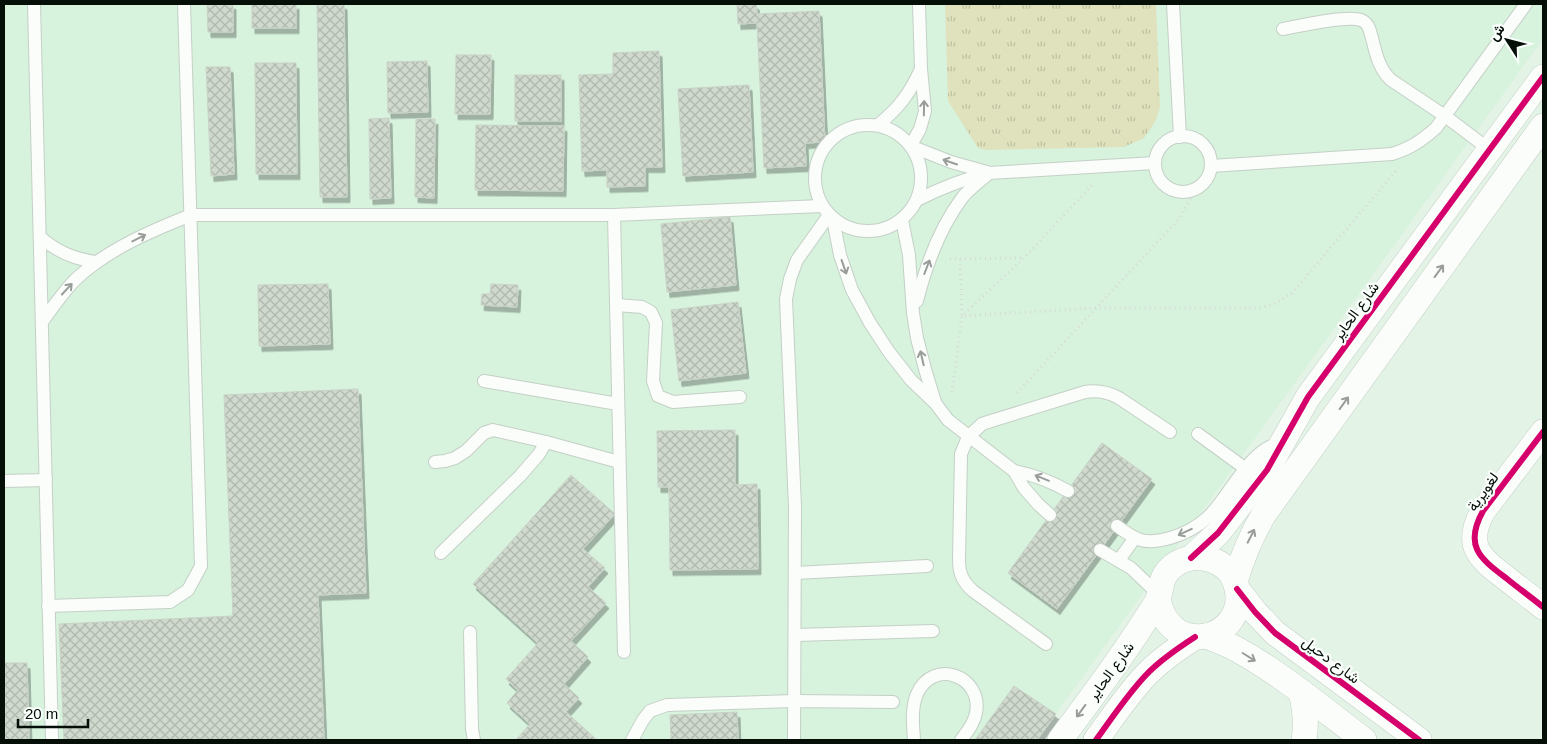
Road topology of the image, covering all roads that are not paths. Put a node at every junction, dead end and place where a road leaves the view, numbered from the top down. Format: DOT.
graph roads {
  1 [pos="34,4"];
  2 [pos="184,4"];
  3 [pos="919,4"];
  4 [pos="1174,4"];
  5 [pos="1526,4"];
  6 [pos="1283,29"];
  7 [pos="921,69"];
  8 [pos="1543,77"];
  9 [pos="1445,116"];
  10 [pos="878,125"];
  11 [pos="1540,134"];
  12 [pos="1180,136"];
  13 [pos="912,146"];
  14 [pos="1490,150"];
  15 [pos="1155,163"];
  16 [pos="1211,166"];
  17 [pos="989,173"];
  18 [pos="917,200"];
  19 [pos="828,213"];
  20 [pos="191,215"];
  21 [pos="614,215"];
  22 [pos="902,220"];
  23 [pos="40,237"];
  24 [pos="96,262"];
  25 [pos="617,305"];
  26 [pos="913,313"];
  27 [pos="42,322"];
  28 [pos="484,381"];
  29 [pos="740,397"];
  30 [pos="618,404"];
  31 [pos="936,404"];
  32 [pos="1170,432"];
  33 [pos="1543,432"];
  34 [pos="1198,434"];
  35 [pos="968,437"];
  36 [pos="546,442"];
  37 [pos="1283,443"];
  38 [pos="435,462"];
  39 [pos="619,462"];
  40 [pos="1246,469"];
  41 [pos="1014,471"];
  42 [pos="46,480"];
  43 [pos="4,481"];
  44 [pos="1068,491"];
  45 [pos="1050,515"];
  46 [pos="1117,526"];
  47 [pos="1134,539"];
  48 [pos="1100,550"];
  49 [pos="441,553"];
  50 [pos="1191,558"];
  51 [pos="1119,560"];
  52 [pos="927,566"];
  53 [pos="795,573"];
  54 [pos="1236,586"];
  55 [pos="1158,596"];
  56 [pos="48,606"];
  57 [pos="1543,607"];
  58 [pos="933,631"];
  59 [pos="470,632"];
  60 [pos="795,634"];
  61 [pos="1200,637"];
  62 [pos="1046,644"];
  63 [pos="624,652"];
  64 [pos="1301,692"];
  65 [pos="794,701"];
  66 [pos="893,702"];
  67 [pos="52,740"];
  68 [pos="474,740"];
  69 [pos="632,740"];
  70 [pos="794,740"];
  71 [pos="914,740"];
  72 [pos="961,740"];
  73 [pos="1060,740"];
  74 [pos="1096,740"];
  75 [pos="1304,740"];
  76 [pos="1364,740"];
  77 [pos="1419,740"];
  1 -- 23 [label="lane"];
  2 -- 20 [label="lane"];
  3 -- 7 [label="lane"];
  4 -- 12 [label="lane"];
  5 -- 9 [label="lane"];
  6 -- 9 [label="lane"];
  7 -- 10 [label="lane"];
  13 -- 7 [label="lane, one-way"];
  8 -- 14 [label="street, شارع الحاير"];
  9 -- 14 [label="lane"];
  9 -- 16 [label="lane"];
  10 -- 13 [label="lane"];
  10 -- 19 [label="lane"];
  54 -- 11 [label="street, one-way"];
  12 -- 15 [label="lane"];
  12 -- 16 [label="lane"];
  17 -- 13 [label="lane, one-way"];
  13 -- 18 [label="lane"];
  14 -- 37 [label="street, شارع الحاير"];
  15 -- 16 [label="lane"];
  15 -- 17 [label="lane"];
  17 -- 18 [label="lane"];
  26 -- 17 [label="lane, one-way"];
  18 -- 22 [label="lane"];
  19 -- 21 [label="lane"];
  19 -- 22 [label="lane"];
  19 -- 31 [label="lane, one-way"];
  19 -- 53 [label="lane"];
  20 -- 21 [label="lane"];
  24 -- 20 [label="lane, one-way"];
  20 -- 56 [label="lane"];
  21 -- 25 [label="lane"];
  22 -- 26 [label="lane"];
  23 -- 24 [label="lane"];
  23 -- 27 [label="lane"];
  27 -- 24 [label="lane, one-way"];
  25 -- 29 [label="lane"];
  25 -- 30 [label="lane"];
  31 -- 26 [label="lane, one-way"];
  27 -- 42 [label="lane"];
  28 -- 30 [label="lane"];
  30 -- 39 [label="lane"];
  31 -- 35 [label="lane"];
  32 -- 35 [label="lane"];
  33 -- 57 [label="street, لغويرية"];
  34 -- 40 [label="lane"];
  35 -- 41 [label="lane"];
  35 -- 62 [label="lane"];
  36 -- 38 [label="lane"];
  36 -- 39 [label="lane"];
  36 -- 49 [label="lane"];
  37 -- 40 [label="lane"];
  37 -- 50 [label="street, شارع الحاير"];
  39 -- 63 [label="lane"];
  40 -- 47 [label="lane, one-way"];
  44 -- 41 [label="lane, one-way"];
  41 -- 45 [label="lane"];
  42 -- 43 [label="lane"];
  42 -- 56 [label="lane"];
  46 -- 47 [label="lane"];
  47 -- 51 [label="lane"];
  48 -- 51 [label="lane"];
  50 -- 54 [label="street"];
  50 -- 55 [label="street"];
  51 -- 55 [label="lane"];
  52 -- 53 [label="lane"];
  53 -- 60 [label="lane"];
  54 -- 61 [label="street"];
  54 -- 77 [label="street, شارع دحيل"];
  55 -- 61 [label="street"];
  55 -- 73 [label="street, شارع الحاير, one-way"];
  56 -- 67 [label="lane"];
  58 -- 60 [label="lane"];
  59 -- 68 [label="lane"];
  60 -- 65 [label="lane"];
  61 -- 64 [label="street, one-way"];
  61 -- 74 [label="street, شارع الحاير"];
  64 -- 75 [label="street"];
  64 -- 76 [label="street"];
  65 -- 66 [label="lane"];
  65 -- 69 [label="lane"];
  65 -- 70 [label="lane"];
  71 -- 72 [label="lane"];
}
